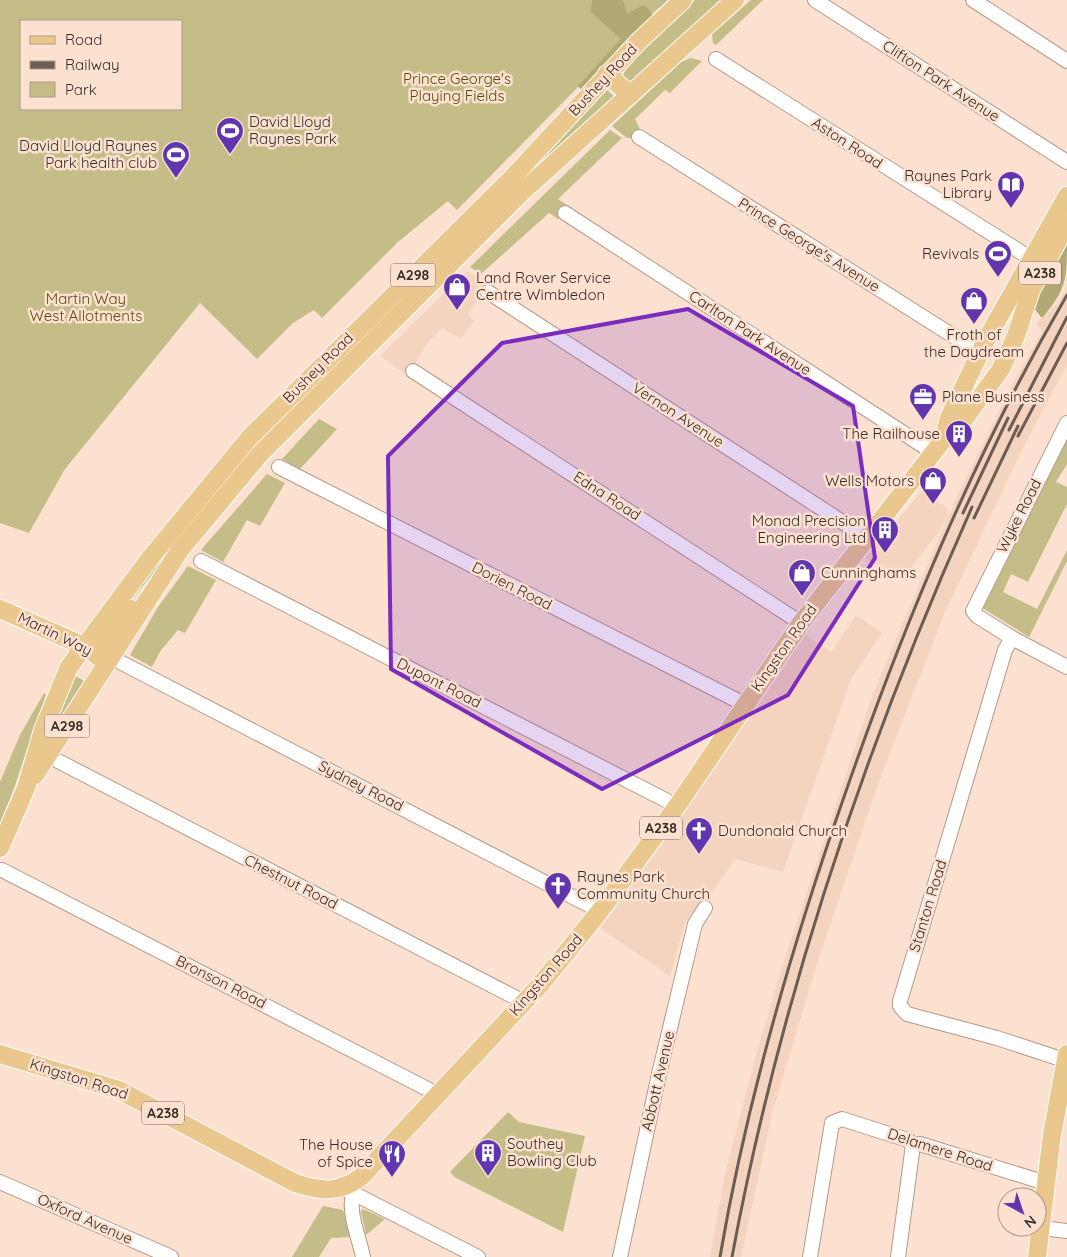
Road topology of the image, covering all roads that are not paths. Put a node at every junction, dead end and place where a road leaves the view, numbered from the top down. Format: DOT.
graph roads {
  1 [pos="683,0"];
  2 [pos="735,0"];
  3 [pos="815,0"];
  4 [pos="973,0"];
  5 [pos="716,59"];
  6 [pos="1067,60"];
  7 [pos="607,74"];
  8 [pos="630,95"];
  9 [pos="639,137"];
  10 [pos="1067,162"];
  11 [pos="1067,196"];
  12 [pos="565,213"];
  13 [pos="1067,224"];
  14 [pos="1030,258"];
  15 [pos="488,292"];
  16 [pos="981,350"];
  17 [pos="1008,351"];
  18 [pos="413,371"];
  19 [pos="969,376"];
  20 [pos="987,389"];
  21 [pos="1067,423"];
  22 [pos="939,446"];
  23 [pos="280,467"];
  24 [pos="867,538"];
  25 [pos="201,561"];
  26 [pos="154,589"];
  27 [pos="0,609"];
  28 [pos="801,623"];
  29 [pos="1012,638"];
  30 [pos="86,647"];
  31 [pos="114,663"];
  32 [pos="1067,667"];
  33 [pos="744,704"];
  34 [pos="58,761"];
  35 [pos="26,788"];
  36 [pos="677,806"];
  37 [pos="0,848"];
  38 [pos="2,870"];
  39 [pos="705,908"];
  40 [pos="600,911"];
  41 [pos="524,1002"];
  42 [pos="0,1054"];
  43 [pos="1067,1059"];
  44 [pos="439,1095"];
  45 [pos="913,1145"];
  46 [pos="0,1182"];
  47 [pos="1046,1183"];
  48 [pos="1045,1187"];
  49 [pos="348,1191"];
  50 [pos="1047,1229"];
  51 [pos="1067,1231"];
  52 [pos="1039,1237"];
  53 [pos="171,1257"];
  54 [pos="363,1257"];
  55 [pos="478,1257"];
  56 [pos="620,1257"];
  57 [pos="810,1257"];
  58 [pos="898,1257"];
  59 [pos="1037,1257"];
  1 -- 7 [label="main road, Bushey Road / A298"];
  2 -- 8 [label="main road, Bushey Road / A298"];
  3 -- 10 [label="street, Clifton Park Avenue"];
  4 -- 6 [label="street"];
  5 -- 14 [label="street, Aston Road"];
  7 -- 8 [label="main road"];
  7 -- 30 [label="main road, Bushey Road / A298"];
  8 -- 26 [label="main road, Bushey Road / A298"];
  9 -- 16 [label="street, Prince George's Avenue"];
  11 -- 14 [label="main road, A238"];
  12 -- 22 [label="street, Carlton Park Avenue"];
  13 -- 17 [label="main road, A238"];
  14 -- 16 [label="main road, A238"];
  15 -- 24 [label="street, Vernon Avenue"];
  16 -- 17 [label="main road"];
  16 -- 19 [label="main road, Kingston Road / A238"];
  17 -- 20 [label="main road, Kingston Road / A238"];
  18 -- 28 [label="street, Edna Road"];
  19 -- 20 [label="main road"];
  19 -- 22 [label="main road, Kingston Road / A238"];
  20 -- 22 [label="main road, Kingston Road / A238"];
  21 -- 29 [label="street, Wyke Road"];
  22 -- 24 [label="main road, Kingston Road / A238"];
  23 -- 33 [label="street, Dorien Road"];
  24 -- 28 [label="main road, Kingston Road / A238"];
  25 -- 36 [label="street, Dupont Road"];
  26 -- 30 [label="main road, Bushey Road"];
  26 -- 31 [label="main road, Bushey Road / A298"];
  27 -- 30 [label="main road, Martin Way"];
  28 -- 33 [label="main road, Kingston Road / A238"];
  29 -- 32 [label="street"];
  29 -- 43 [label="street, Stanton Road"];
  30 -- 31 [label="main road, Martin Way"];
  30 -- 35 [label="main road, Bushey Road / A298"];
  31 -- 35 [label="main road, Bushey Road / A298"];
  31 -- 40 [label="street, Sydney Road"];
  33 -- 36 [label="main road, Kingston Road / A238"];
  34 -- 41 [label="street, Chestnut Road"];
  35 -- 37 [label="main road, Bushey Road / A298"];
  36 -- 40 [label="main road, Kingston Road / A238"];
  38 -- 44 [label="street, Bronson Road"];
  39 -- 56 [label="street, Abbott Avenue"];
  40 -- 41 [label="main road, Kingston Road / A238"];
  41 -- 44 [label="main road, Kingston Road / A238"];
  42 -- 49 [label="main road, Kingston Road / A238"];
  43 -- 47 [label="main road"];
  44 -- 49 [label="main road, Kingston Road / A238"];
  45 -- 47 [label="street, Delamere Road"];
  45 -- 57 [label="street, Delamere Road"];
  45 -- 58 [label="street"];
  46 -- 53 [label="street, Oxford Avenue"];
  47 -- 48 [label="main road"];
  49 -- 54 [label="street"];
  49 -- 55 [label="street"];
  50 -- 51 [label="street"];
  52 -- 59 [label="main road"];
}
